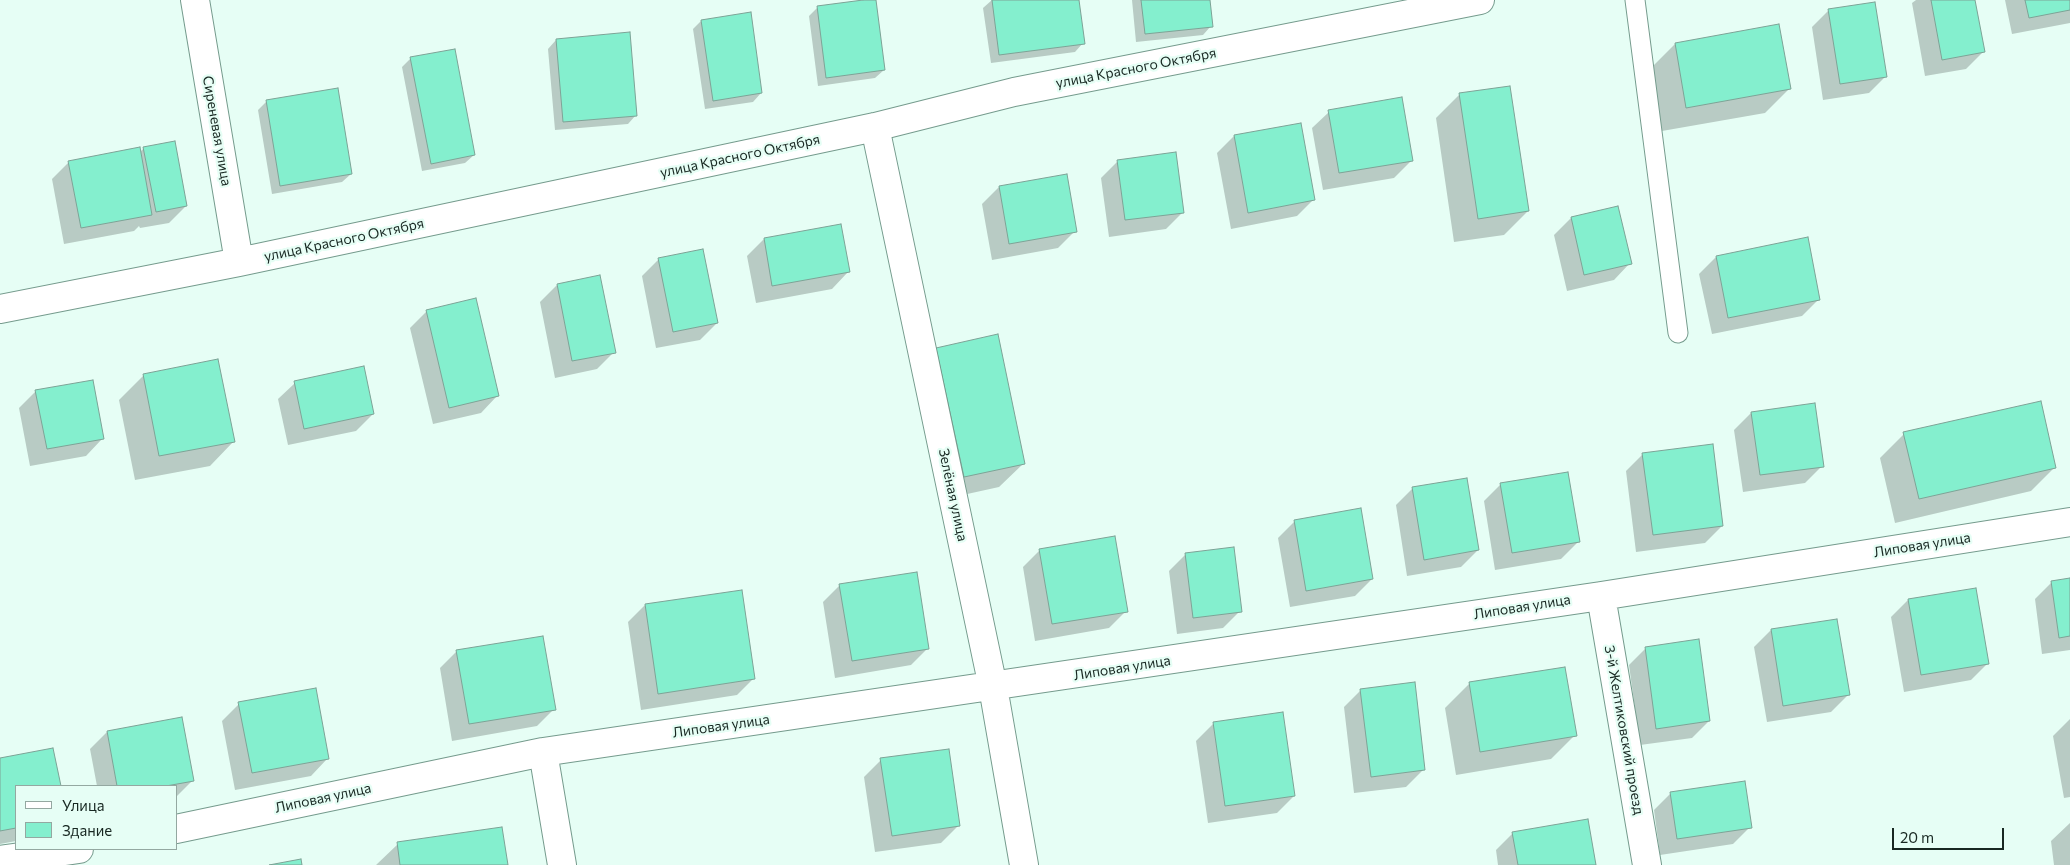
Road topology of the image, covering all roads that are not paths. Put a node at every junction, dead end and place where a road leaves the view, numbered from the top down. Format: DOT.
graph roads {
  1 [pos="195,0"];
  2 [pos="1480,0"];
  3 [pos="1635,0"];
  4 [pos="875,127"];
  5 [pos="239,262"];
  6 [pos="0,308"];
  7 [pos="1678,333"];
  8 [pos="2070,522"];
  9 [pos="1602,596"];
  10 [pos="993,687"];
  11 [pos="543,752"];
  12 [pos="178,828"];
  13 [pos="77,854"];
  14 [pos="0,860"];
  15 [pos="562,865"];
  16 [pos="1024,865"];
  17 [pos="1647,865"];
  1 -- 5 [label="street, Сиреневая улица"];
  2 -- 4 [label="street, улица Красного Октября"];
  3 -- 7 [label="lane"];
  4 -- 5 [label="street, улица Красного Октября"];
  4 -- 10 [label="street, Зелёная улица"];
  5 -- 6 [label="street, улица Красного Октября"];
  8 -- 9 [label="street, Липовая улица"];
  9 -- 10 [label="street, Липовая улица"];
  9 -- 17 [label="street, 3-й Желтиковский проезд"];
  10 -- 11 [label="street, Липовая улица"];
  10 -- 16 [label="street, Зелёная улица"];
  11 -- 12 [label="street, Липовая улица"];
  11 -- 15 [label="street"];
  13 -- 14 [label="street"];
}
